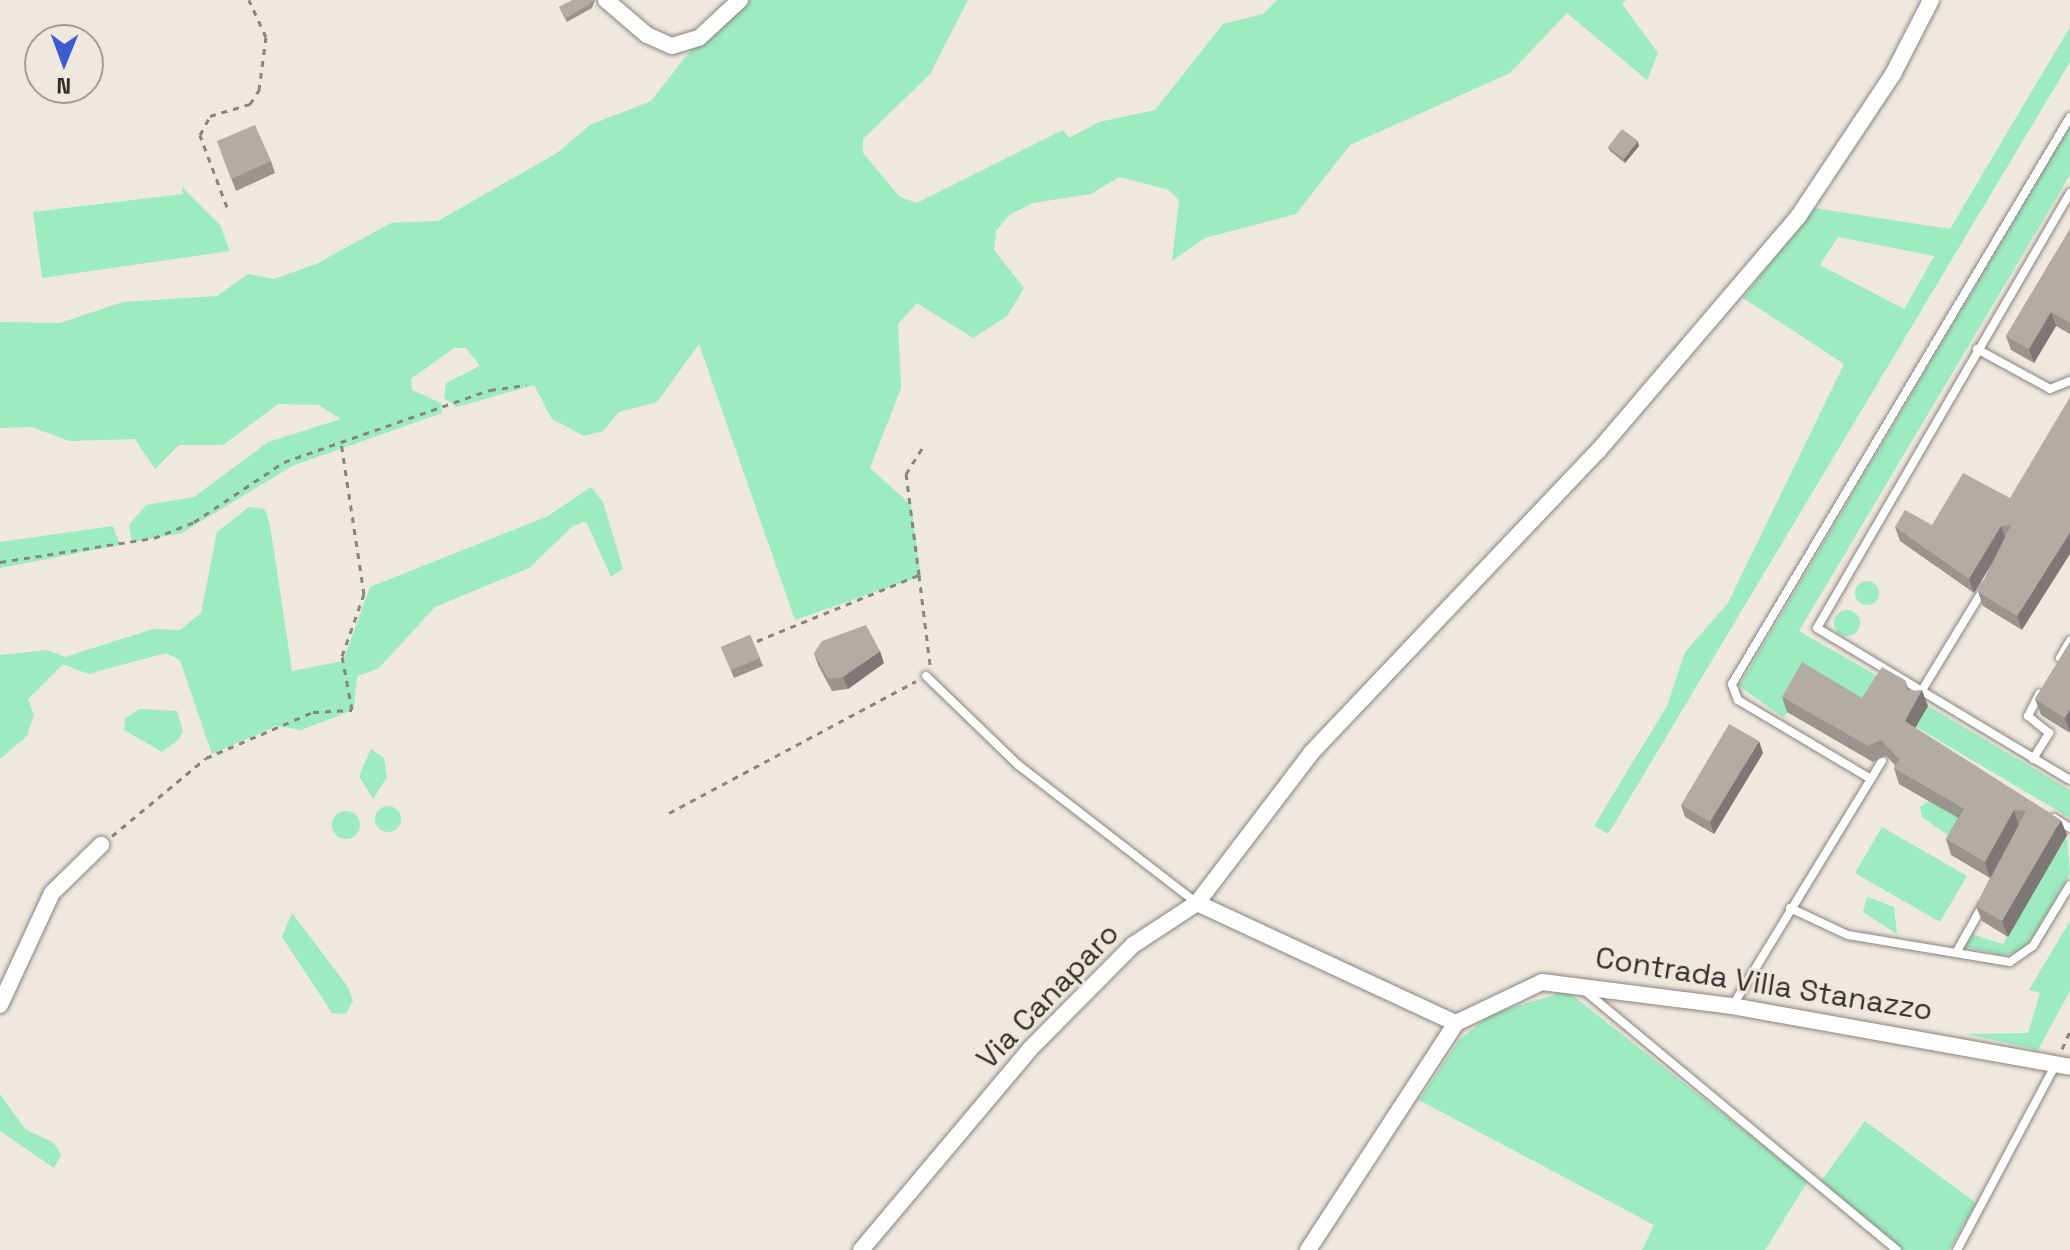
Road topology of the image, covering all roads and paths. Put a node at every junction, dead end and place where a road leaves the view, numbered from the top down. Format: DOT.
graph roads {
  1 [pos="249,0"];
  2 [pos="606,0"];
  3 [pos="740,0"];
  4 [pos="1931,0"];
  5 [pos="2070,117"];
  6 [pos="2070,193"];
  7 [pos="227,207"];
  8 [pos="1977,349"];
  9 [pos="2070,381"];
  10 [pos="527,385"];
  11 [pos="341,442"];
  12 [pos="922,448"];
  13 [pos="0,562"];
  14 [pos="1995,570"];
  15 [pos="919,575"];
  16 [pos="757,641"];
  17 [pos="2070,641"];
  18 [pos="2055,667"];
  19 [pos="926,676"];
  20 [pos="2048,679"];
  21 [pos="1919,695"];
  22 [pos="2033,759"];
  23 [pos="1882,761"];
  24 [pos="1871,779"];
  25 [pos="2070,780"];
  26 [pos="2044,812"];
  27 [pos="669,813"];
  28 [pos="2070,828"];
  29 [pos="101,845"];
  30 [pos="2070,885"];
  31 [pos="1987,898"];
  32 [pos="1197,903"];
  33 [pos="1790,908"];
  34 [pos="1956,953"];
  35 [pos="1577,981"];
  36 [pos="0,1005"];
  37 [pos="1732,1006"];
  38 [pos="1456,1023"];
  39 [pos="2070,1031"];
  40 [pos="2063,1065"];
  41 [pos="861,1250"];
  42 [pos="1308,1250"];
  43 [pos="1897,1250"];
  44 [pos="1957,1250"];
  1 -- 7 [label="path"];
  2 -- 3 [label="street"];
  4 -- 32 [label="street, Via Canaparo"];
  5 -- 24 [label="lane"];
  6 -- 8 [label="lane"];
  8 -- 9 [label="lane"];
  8 -- 21 [label="lane"];
  10 -- 11 [label="path"];
  11 -- 13 [label="path"];
  11 -- 29 [label="path"];
  12 -- 15 [label="path"];
  14 -- 21 [label="lane"];
  15 -- 16 [label="path"];
  15 -- 19 [label="path"];
  17 -- 18 [label="lane"];
  19 -- 27 [label="path"];
  19 -- 32 [label="lane"];
  20 -- 22 [label="lane"];
  21 -- 22 [label="lane"];
  22 -- 25 [label="lane"];
  23 -- 24 [label="lane"];
  24 -- 33 [label="lane"];
  26 -- 28 [label="lane"];
  29 -- 36 [label="street"];
  30 -- 34 [label="lane"];
  31 -- 34 [label="lane"];
  32 -- 38 [label="street"];
  32 -- 41 [label="street, Via Canaparo"];
  33 -- 34 [label="lane"];
  33 -- 37 [label="lane"];
  35 -- 37 [label="street, Contrada Villa Stanazzo"];
  35 -- 38 [label="street, Contrada Villa Stanazzo"];
  35 -- 43 [label="lane"];
  37 -- 40 [label="street, Contrada Villa Stanazzo"];
  38 -- 42 [label="street"];
  39 -- 40 [label="path"];
  40 -- 44 [label="lane"];
}
